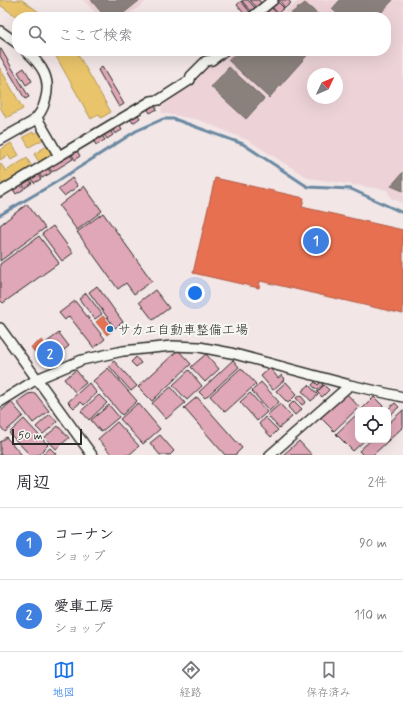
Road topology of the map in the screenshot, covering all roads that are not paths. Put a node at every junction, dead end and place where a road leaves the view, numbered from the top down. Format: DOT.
graph roads {
  1 [pos="273,0"];
  2 [pos="258,12"];
  3 [pos="0,31"];
  4 [pos="12,39"];
  5 [pos="31,56"];
  6 [pos="217,56"];
  7 [pos="37,118"];
  8 [pos="0,140"];
  9 [pos="59,156"];
  10 [pos="0,192"];
  11 [pos="0,328"];
  12 [pos="37,379"];
  13 [pos="350,385"];
  14 [pos="403,397"];
  15 [pos="0,402"];
  16 [pos="92,455"];
  17 [pos="270,455"];
  1 -- 2 [label="street"];
  3 -- 4 [label="street"];
  5 -- 7 [label="street"];
  6 -- 9 [label="street"];
  7 -- 8 [label="street"];
  7 -- 9 [label="street"];
  9 -- 10 [label="street"];
  11 -- 12 [label="street"];
  12 -- 13 [label="street"];
  12 -- 15 [label="street"];
  12 -- 16 [label="street"];
  13 -- 14 [label="street"];
  13 -- 17 [label="street"];
}
